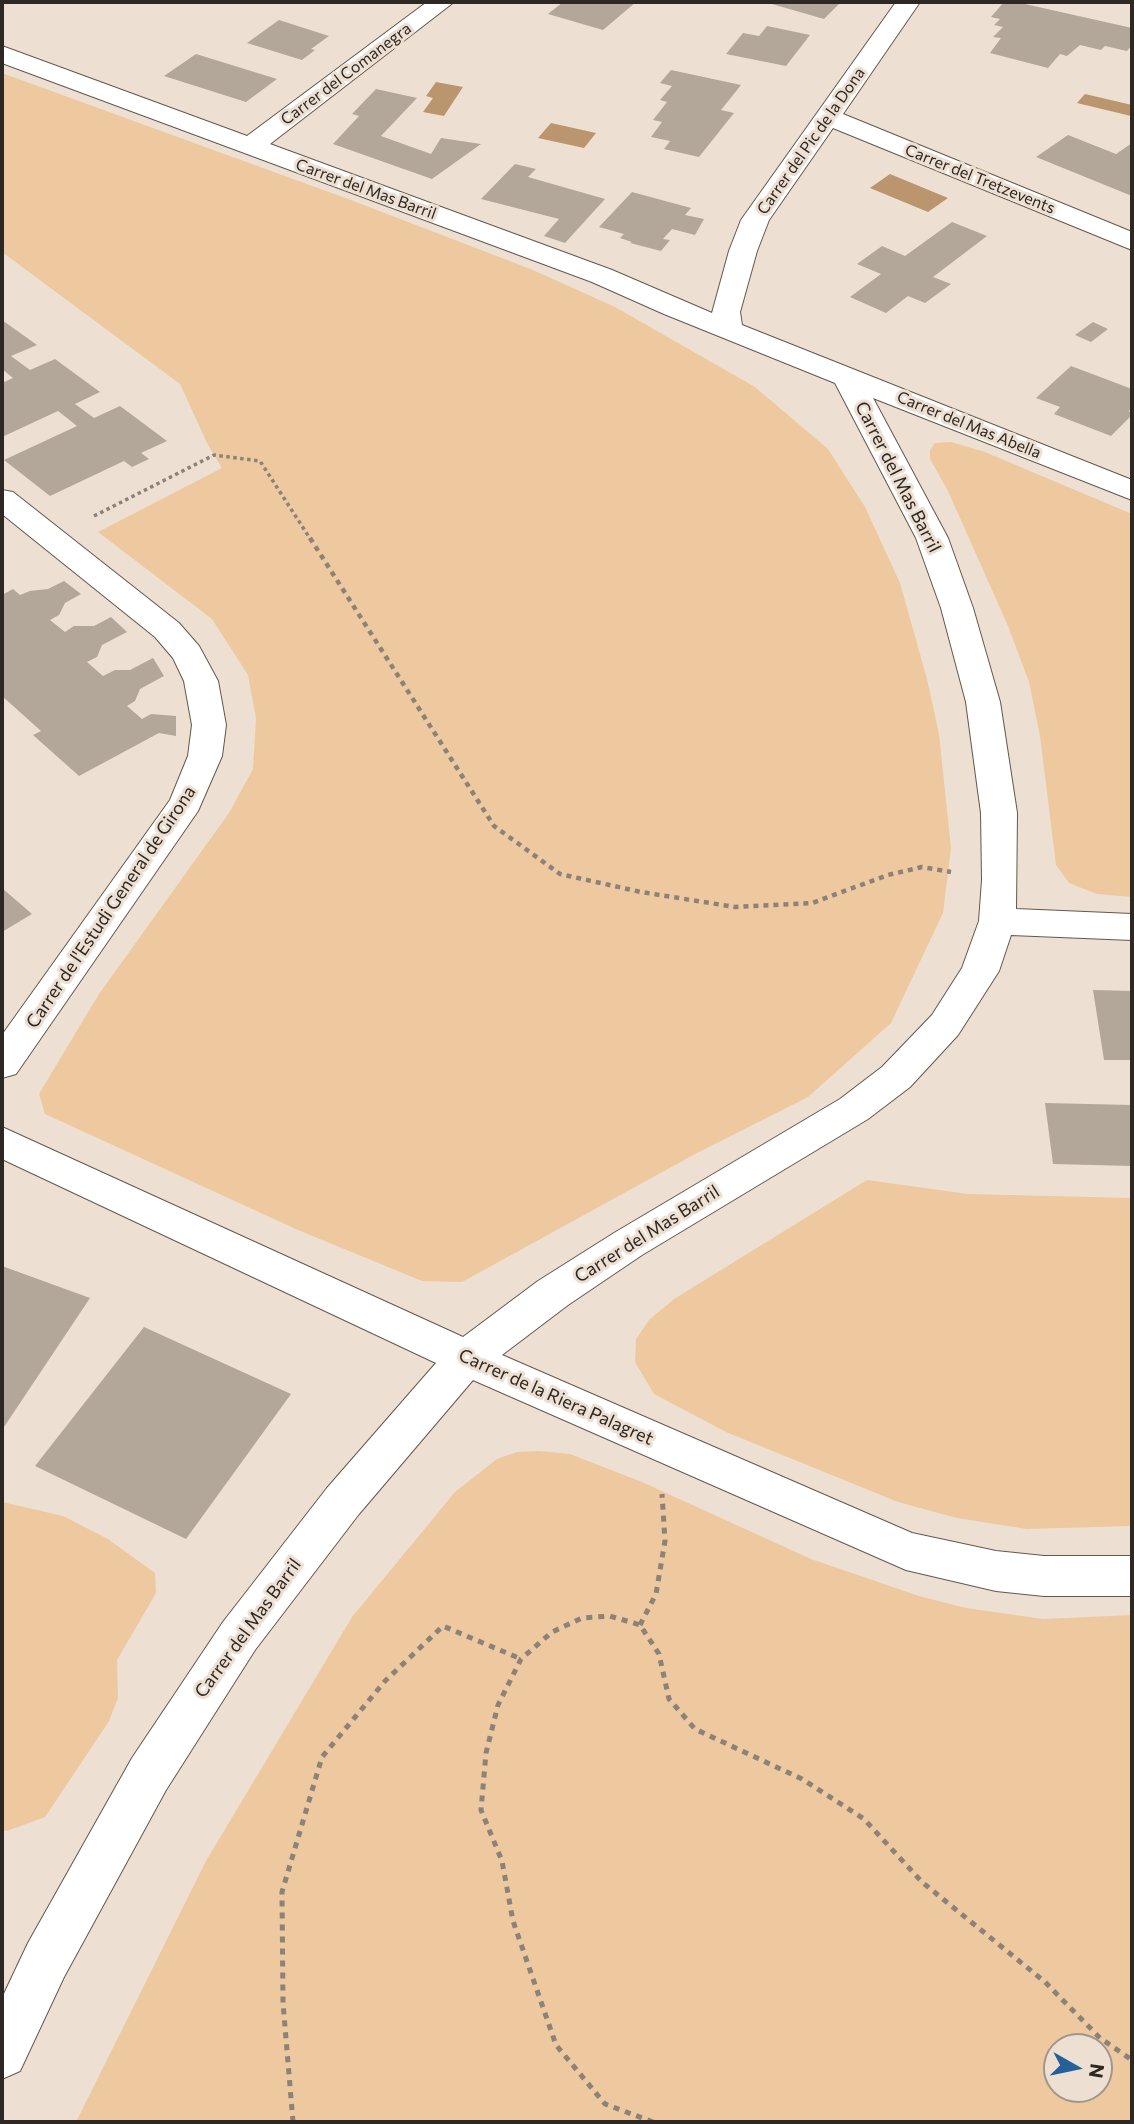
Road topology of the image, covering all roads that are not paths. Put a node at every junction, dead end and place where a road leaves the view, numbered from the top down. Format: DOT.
graph roads {
  1 [pos="442,2"];
  2 [pos="908,2"];
  3 [pos="2,54"];
  4 [pos="828,117"];
  5 [pos="250,146"];
  6 [pos="1132,242"];
  7 [pos="728,329"];
  8 [pos="846,376"];
  9 [pos="1132,491"];
  10 [pos="2,499"];
  11 [pos="997,921"];
  12 [pos="1132,927"];
  13 [pos="2,1064"];
  14 [pos="2,1142"];
  15 [pos="466,1358"];
  16 [pos="1132,1576"];
  17 [pos="2,2053"];
  1 -- 5 [label="street, Carrer del Comanegra"];
  2 -- 4 [label="street, Carrer del Pic de la Dona"];
  3 -- 5 [label="street, Carrer del Mas Barril"];
  4 -- 6 [label="street, Carrer del Tretzevents"];
  4 -- 7 [label="street, Carrer del Pic de la Dona"];
  5 -- 7 [label="street, Carrer del Mas Barril"];
  7 -- 8 [label="street, Carrer del Mas Abella"];
  8 -- 9 [label="street, Carrer del Mas Abella"];
  8 -- 11 [label="street, Carrer del Mas Barril"];
  10 -- 13 [label="street, Carrer de l'Estudi General de Girona"];
  11 -- 12 [label="street"];
  11 -- 15 [label="street, Carrer del Mas Barril"];
  14 -- 15 [label="street, Carrer de la Riera Palagret"];
  15 -- 16 [label="street, Carrer de la Riera Palagret"];
  15 -- 17 [label="street, Carrer del Mas Barril"];
}
